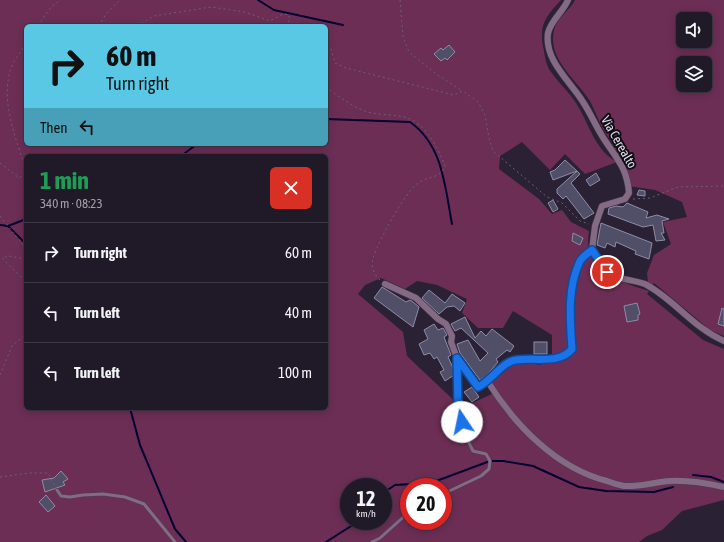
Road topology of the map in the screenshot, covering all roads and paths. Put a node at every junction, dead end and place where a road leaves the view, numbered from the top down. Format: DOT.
graph roads {
  1 [pos="60,0"];
  2 [pos="120,0"];
  3 [pos="400,0"];
  4 [pos="568,0"];
  5 [pos="39,24"];
  6 [pos="100,24"];
  7 [pos="140,24"];
  8 [pos="287,24"];
  9 [pos="24,47"];
  10 [pos="328,48"];
  11 [pos="328,88"];
  12 [pos="463,91"];
  13 [pos="0,163"];
  14 [pos="24,164"];
  15 [pos="24,175"];
  16 [pos="724,186"];
  17 [pos="625,199"];
  18 [pos="0,216"];
  19 [pos="595,226"];
  20 [pos="592,250"];
  21 [pos="24,252"];
  22 [pos="24,259"];
  23 [pos="24,280"];
  24 [pos="385,284"];
  25 [pos="24,336"];
  26 [pos="724,341"];
  27 [pos="457,358"];
  28 [pos="0,376"];
  29 [pos="488,382"];
  30 [pos="0,477"];
  31 [pos="724,487"];
  32 [pos="57,490"];
  33 [pos="452,490"];
  34 [pos="400,520"];
  35 [pos="175,542"];
  36 [pos="372,542"];
  1 -- 5 [label="path"];
  2 -- 6 [label="path"];
  3 -- 12 [label="path"];
  4 -- 17 [label="street, Via Cerealto"];
  7 -- 8 [label="path"];
  9 -- 14 [label="path"];
  10 -- 12 [label="path"];
  11 -- 24 [label="path"];
  12 -- 19 [label="path"];
  13 -- 15 [label="path"];
  16 -- 17 [label="path"];
  17 -- 19 [label="street"];
  18 -- 21 [label="path"];
  19 -- 20 [label="street"];
  20 -- 26 [label="street"];
  20 -- 29 [label="street"];
  22 -- 23 [label="path"];
  24 -- 27 [label="street"];
  25 -- 28 [label="path"];
  27 -- 29 [label="street"];
  27 -- 33 [label="lane"];
  29 -- 31 [label="street"];
  30 -- 32 [label="path"];
  32 -- 35 [label="lane"];
  34 -- 36 [label="lane"];
}
